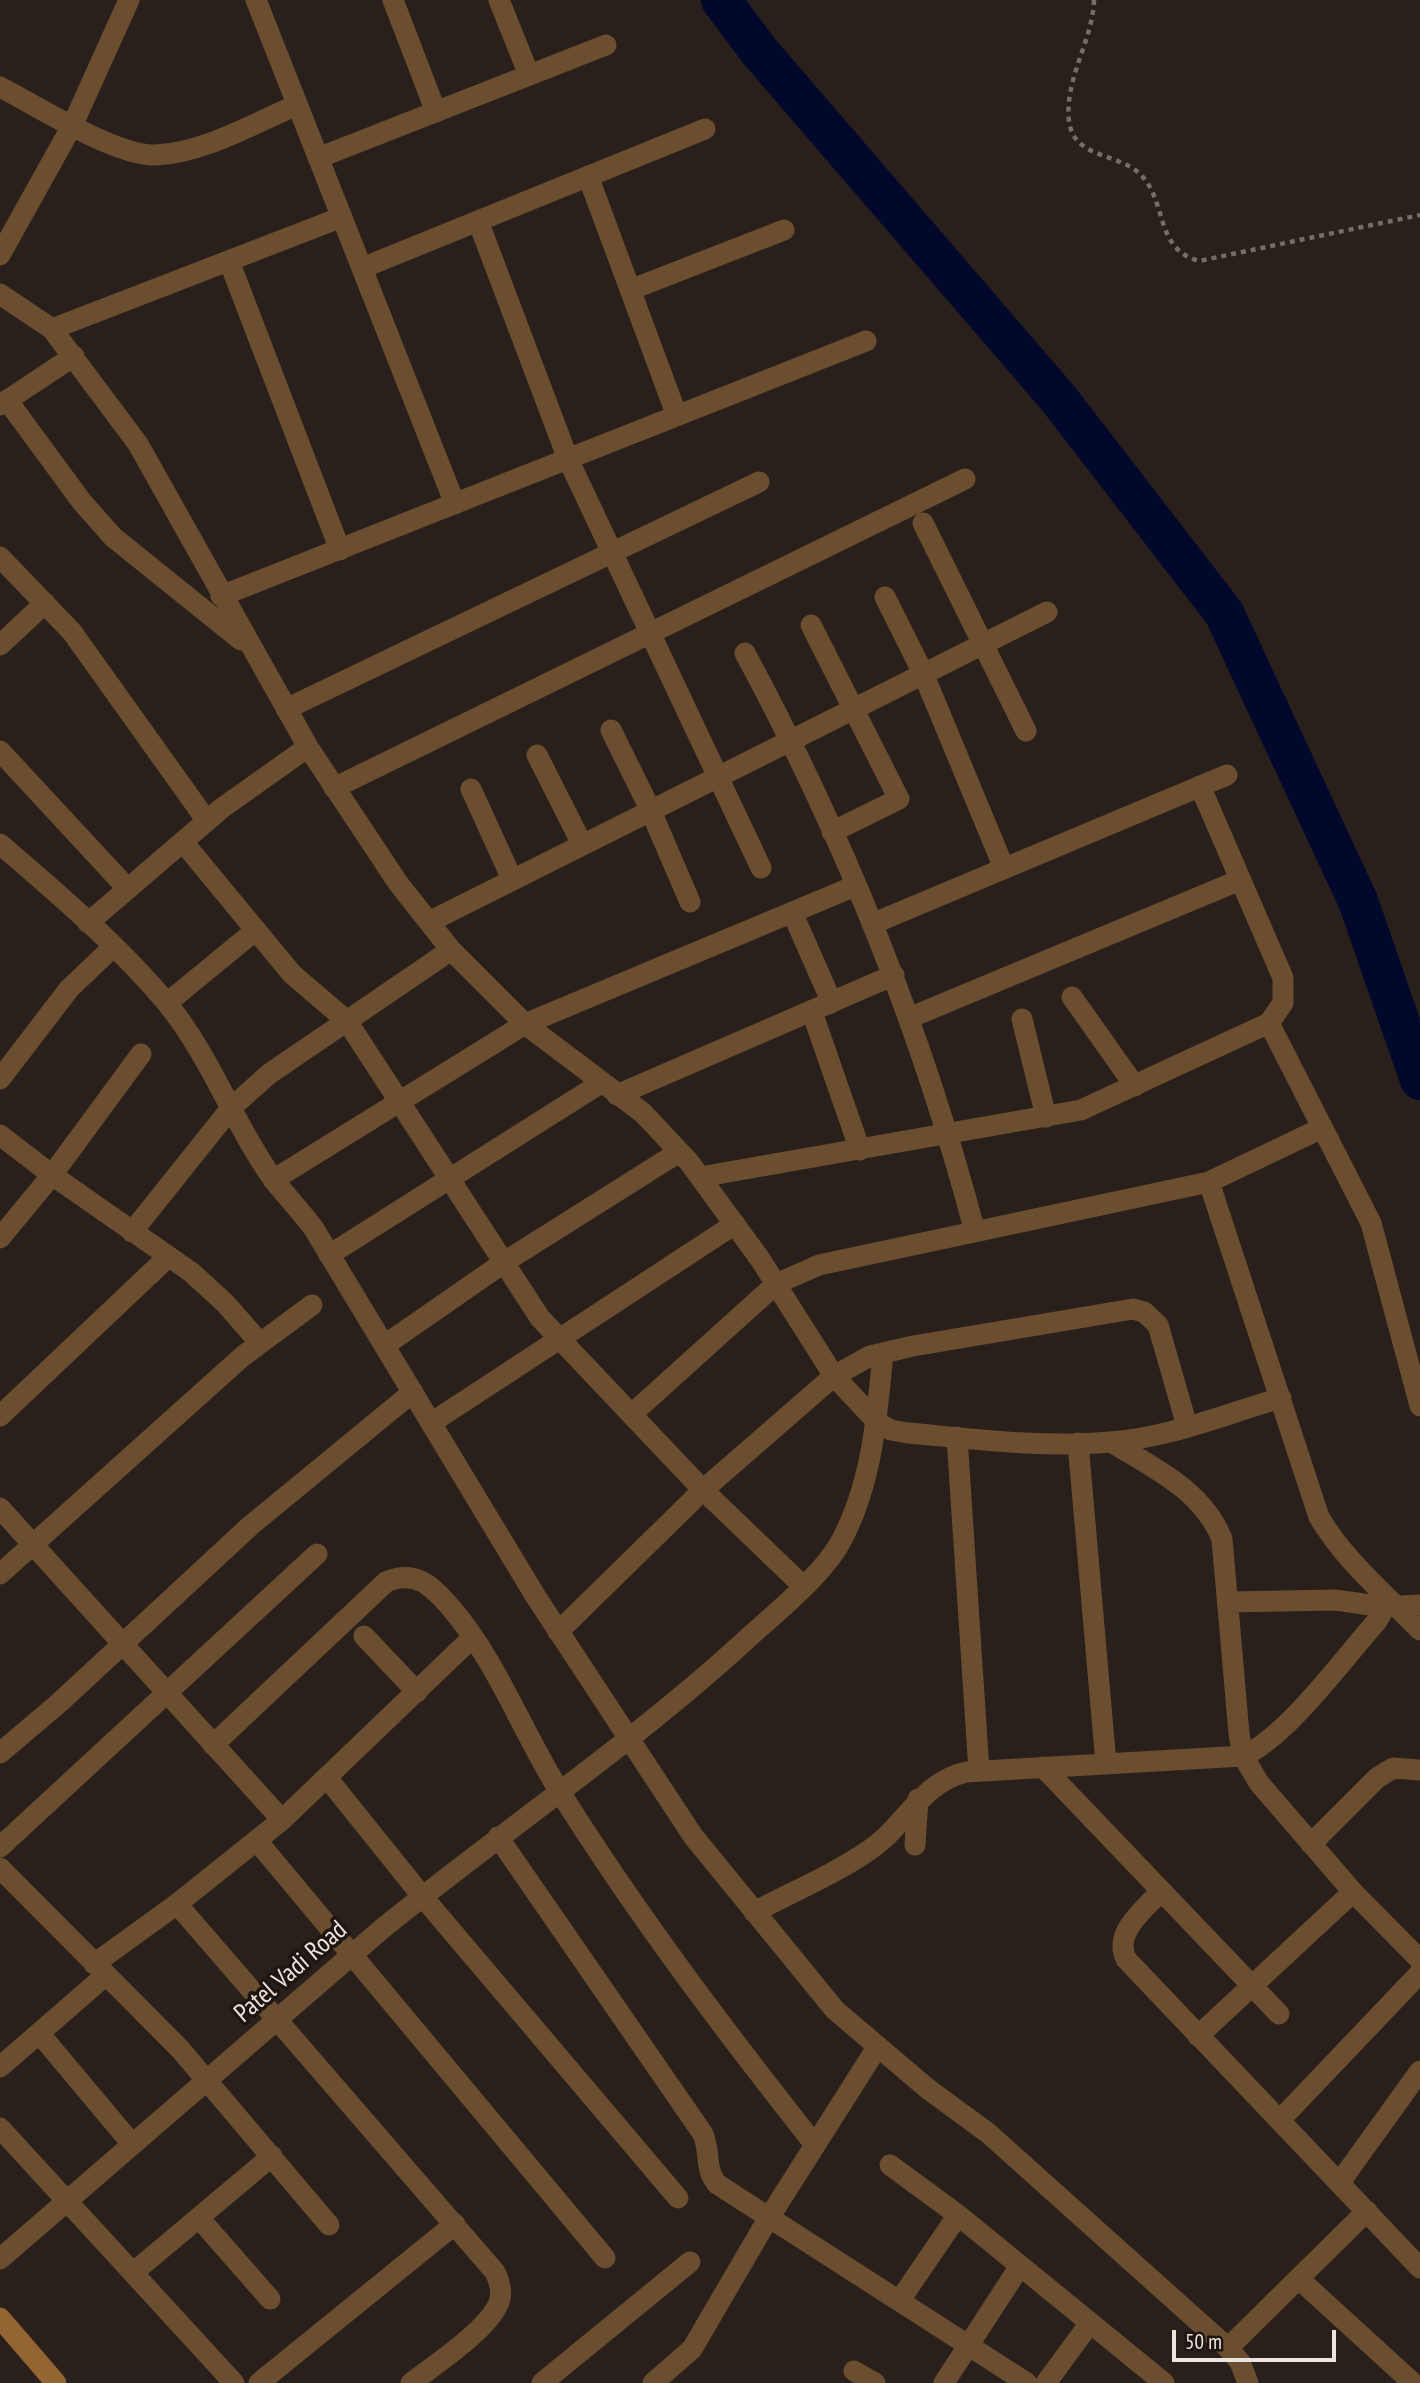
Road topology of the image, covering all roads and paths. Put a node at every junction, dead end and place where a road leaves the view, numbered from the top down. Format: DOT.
graph roads {
  1 [pos="130,0"];
  2 [pos="256,0"];
  3 [pos="393,0"];
  4 [pos="499,0"];
  5 [pos="1094,0"];
  6 [pos="606,45"];
  7 [pos="529,75"];
  8 [pos="0,87"];
  9 [pos="297,105"];
  10 [pos="436,112"];
  11 [pos="73,124"];
  12 [pos="705,129"];
  13 [pos="318,158"];
  14 [pos="589,176"];
  15 [pos="1420,215"];
  16 [pos="342,217"];
  17 [pos="478,221"];
  18 [pos="784,230"];
  19 [pos="0,255"];
  20 [pos="229,261"];
  21 [pos="362,268"];
  22 [pos="630,290"];
  23 [pos="0,294"];
  24 [pos="52,329"];
  25 [pos="866,341"];
  26 [pos="74,356"];
  27 [pos="3,403"];
  28 [pos="677,416"];
  29 [pos="568,459"];
  30 [pos="965,479"];
  31 [pos="759,482"];
  32 [pos="455,504"];
  33 [pos="923,523"];
  34 [pos="340,550"];
  35 [pos="612,551"];
  36 [pos="0,556"];
  37 [pos="221,596"];
  38 [pos="885,597"];
  39 [pos="45,604"];
  40 [pos="1047,612"];
  41 [pos="811,625"];
  42 [pos="650,632"];
  43 [pos="984,643"];
  44 [pos="0,645"];
  45 [pos="250,647"];
  46 [pos="745,653"];
  47 [pos="923,673"];
  48 [pos="853,708"];
  49 [pos="286,709"];
  50 [pos="611,730"];
  51 [pos="1026,731"];
  52 [pos="791,738"];
  53 [pos="308,747"];
  54 [pos="0,751"];
  55 [pos="537,755"];
  56 [pos="719,775"];
  57 [pos="1227,775"];
  58 [pos="1200,786"];
  59 [pos="334,788"];
  60 [pos="471,789"];
  61 [pos="650,810"];
  62 [pos="207,821"];
  63 [pos="832,832"];
  64 [pos="183,842"];
  65 [pos="0,844"];
  66 [pos="582,844"];
  67 [pos="761,868"];
  68 [pos="1004,868"];
  69 [pos="512,879"];
  70 [pos="1240,880"];
  71 [pos="855,886"];
  72 [pos="128,889"];
  73 [pos="690,902"];
  74 [pos="792,912"];
  75 [pos="429,922"];
  76 [pos="88,923"];
  77 [pos="872,924"];
  78 [pos="256,930"];
  79 [pos="113,947"];
  80 [pos="451,950"];
  81 [pos="894,975"];
  82 [pos="1072,996"];
  83 [pos="167,1003"];
  84 [pos="820,1008"];
  85 [pos="909,1018"];
  86 [pos="1022,1019"];
  87 [pos="347,1021"];
  88 [pos="1269,1023"];
  89 [pos="525,1024"];
  90 [pos="141,1054"];
  91 [pos="0,1079"];
  92 [pos="1135,1086"];
  93 [pos="609,1089"];
  94 [pos="400,1101"];
  95 [pos="1046,1117"];
  96 [pos="219,1123"];
  97 [pos="1322,1128"];
  98 [pos="0,1135"];
  99 [pos="950,1135"];
  100 [pos="860,1150"];
  101 [pos="679,1152"];
  102 [pos="52,1175"];
  103 [pos="700,1177"];
  104 [pos="451,1178"];
  105 [pos="273,1180"];
  106 [pos="1209,1182"];
  107 [pos="735,1224"];
  108 [pos="132,1232"];
  109 [pos="975,1232"];
  110 [pos="0,1238"];
  111 [pos="329,1255"];
  112 [pos="168,1257"];
  113 [pos="506,1261"];
  114 [pos="776,1284"];
  115 [pos="312,1306"];
  116 [pos="558,1339"];
  117 [pos="260,1343"];
  118 [pos="384,1345"];
  119 [pos="883,1353"];
  120 [pos="834,1376"];
  121 [pos="1281,1398"];
  122 [pos="398,1404"];
  123 [pos="1420,1406"];
  124 [pos="633,1413"];
  125 [pos="0,1416"];
  126 [pos="431,1423"];
  127 [pos="878,1423"];
  128 [pos="1187,1426"];
  129 [pos="957,1437"];
  130 [pos="1111,1442"];
  131 [pos="1078,1443"];
  132 [pos="703,1490"];
  133 [pos="0,1508"];
  134 [pos="32,1546"];
  135 [pos="317,1554"];
  136 [pos="0,1574"];
  137 [pos="803,1586"];
  138 [pos="1228,1602"];
  139 [pos="1420,1605"];
  140 [pos="1391,1607"];
  141 [pos="1420,1630"];
  142 [pos="558,1632"];
  143 [pos="364,1636"];
  144 [pos="473,1637"];
  145 [pos="122,1646"];
  146 [pos="417,1692"];
  147 [pos="166,1694"];
  148 [pos="213,1745"];
  149 [pos="616,1747"];
  150 [pos="0,1753"];
  151 [pos="1244,1756"];
  152 [pos="1106,1764"];
  153 [pos="1043,1767"];
  154 [pos="1420,1770"];
  155 [pos="979,1771"];
  156 [pos="328,1779"];
  157 [pos="559,1791"];
  158 [pos="918,1799"];
  159 [pos="282,1820"];
  160 [pos="498,1837"];
  161 [pos="257,1841"];
  162 [pos="1311,1844"];
  163 [pos="915,1846"];
  164 [pos="0,1847"];
  165 [pos="2,1873"];
  166 [pos="1161,1891"];
  167 [pos="1353,1892"];
  168 [pos="422,1896"];
  169 [pos="177,1904"];
  170 [pos="754,1912"];
  171 [pos="354,1954"];
  172 [pos="1420,1960"];
  173 [pos="100,1970"];
  174 [pos="1420,1973"];
  175 [pos="1251,1984"];
  176 [pos="1279,2014"];
  177 [pos="280,2020"];
  178 [pos="39,2032"];
  179 [pos="1198,2036"];
  180 [pos="878,2046"];
  181 [pos="0,2067"];
  182 [pos="1420,2071"];
  183 [pos="209,2081"];
  184 [pos="1280,2120"];
  185 [pos="0,2128"];
  186 [pos="132,2144"];
  187 [pos="815,2145"];
  188 [pos="272,2156"];
  189 [pos="890,2165"];
  190 [pos="1340,2182"];
  191 [pos="678,2198"];
  192 [pos="68,2200"];
  193 [pos="1367,2211"];
  194 [pos="958,2215"];
  195 [pos="770,2216"];
  196 [pos="199,2218"];
  197 [pos="455,2224"];
  198 [pos="329,2225"];
  199 [pos="605,2258"];
  200 [pos="0,2259"];
  201 [pos="690,2262"];
  202 [pos="1020,2266"];
  203 [pos="1420,2268"];
  204 [pos="134,2272"];
  205 [pos="1299,2278"];
  206 [pos="270,2299"];
  207 [pos="900,2300"];
  208 [pos="0,2318"];
  209 [pos="1090,2323"];
  210 [pos="968,2346"];
  211 [pos="1228,2348"];
  212 [pos="854,2371"];
  213 [pos="655,2382"];
  214 [pos="56,2383"];
  215 [pos="234,2383"];
  216 [pos="258,2383"];
  217 [pos="411,2383"];
  218 [pos="542,2383"];
  219 [pos="875,2383"];
  220 [pos="944,2383"];
  221 [pos="1027,2383"];
  222 [pos="1046,2383"];
  223 [pos="1164,2383"];
  224 [pos="1248,2383"];
  225 [pos="1413,2383"];
  1 -- 11 [label="street"];
  2 -- 9 [label="street"];
  3 -- 10 [label="street"];
  4 -- 7 [label="street"];
  5 -- 15 [label="path"];
  6 -- 7 [label="street"];
  7 -- 10 [label="street"];
  8 -- 11 [label="street"];
  9 -- 11 [label="street"];
  9 -- 13 [label="street"];
  10 -- 13 [label="street"];
  11 -- 19 [label="street"];
  12 -- 14 [label="street"];
  13 -- 16 [label="street"];
  14 -- 17 [label="street"];
  14 -- 22 [label="street"];
  16 -- 20 [label="street"];
  16 -- 21 [label="street"];
  17 -- 21 [label="street"];
  17 -- 29 [label="street"];
  18 -- 22 [label="street"];
  20 -- 24 [label="street"];
  20 -- 34 [label="street"];
  21 -- 32 [label="street"];
  22 -- 28 [label="street"];
  23 -- 24 [label="street"];
  24 -- 26 [label="street"];
  25 -- 28 [label="street"];
  26 -- 27 [label="street"];
  26 -- 37 [label="street"];
  27 -- 45 [label="street"];
  28 -- 29 [label="street"];
  29 -- 32 [label="street"];
  29 -- 35 [label="street"];
  30 -- 42 [label="street"];
  31 -- 35 [label="street"];
  32 -- 34 [label="street"];
  33 -- 43 [label="street"];
  34 -- 37 [label="street"];
  35 -- 42 [label="street"];
  35 -- 49 [label="street"];
  36 -- 39 [label="street"];
  37 -- 45 [label="street"];
  38 -- 47 [label="street"];
  39 -- 44 [label="street"];
  39 -- 62 [label="street"];
  40 -- 43 [label="street"];
  41 -- 48 [label="street"];
  42 -- 56 [label="street"];
  42 -- 59 [label="street"];
  43 -- 47 [label="street"];
  43 -- 51 [label="street"];
  45 -- 49 [label="street"];
  46 -- 52 [label="street"];
  47 -- 48 [label="street"];
  47 -- 68 [label="street"];
  48 -- 52 [label="street"];
  48 -- 63 [label="street"];
  49 -- 53 [label="street"];
  50 -- 61 [label="street"];
  52 -- 56 [label="street"];
  52 -- 63 [label="street"];
  53 -- 59 [label="street"];
  53 -- 62 [label="street"];
  54 -- 72 [label="street"];
  55 -- 66 [label="street"];
  56 -- 61 [label="street"];
  56 -- 67 [label="street"];
  57 -- 58 [label="street"];
  58 -- 68 [label="street"];
  58 -- 70 [label="street"];
  59 -- 75 [label="street"];
  60 -- 69 [label="street"];
  61 -- 66 [label="street"];
  61 -- 73 [label="street"];
  62 -- 64 [label="street"];
  63 -- 71 [label="street"];
  64 -- 72 [label="street"];
  64 -- 78 [label="street"];
  65 -- 76 [label="street"];
  66 -- 69 [label="street"];
  68 -- 77 [label="street"];
  69 -- 75 [label="street"];
  70 -- 85 [label="street"];
  70 -- 88 [label="street"];
  71 -- 74 [label="street"];
  71 -- 77 [label="street"];
  72 -- 76 [label="street"];
  74 -- 84 [label="street"];
  74 -- 89 [label="street"];
  75 -- 80 [label="street"];
  76 -- 79 [label="street"];
  77 -- 81 [label="street"];
  78 -- 83 [label="street"];
  78 -- 87 [label="street"];
  79 -- 83 [label="street"];
  79 -- 91 [label="street"];
  80 -- 87 [label="street"];
  80 -- 89 [label="street"];
  81 -- 84 [label="street"];
  81 -- 85 [label="street"];
  82 -- 92 [label="street"];
  83 -- 96 [label="street"];
  84 -- 93 [label="street"];
  84 -- 100 [label="street"];
  85 -- 99 [label="street"];
  86 -- 95 [label="street"];
  87 -- 94 [label="street"];
  87 -- 96 [label="street"];
  88 -- 92 [label="street"];
  88 -- 97 [label="street"];
  89 -- 93 [label="street"];
  89 -- 94 [label="street"];
  90 -- 102 [label="street"];
  92 -- 95 [label="street"];
  93 -- 101 [label="street"];
  93 -- 104 [label="street"];
  94 -- 104 [label="street"];
  94 -- 105 [label="street"];
  95 -- 99 [label="street"];
  96 -- 105 [label="street"];
  96 -- 108 [label="street"];
  97 -- 106 [label="street"];
  97 -- 123 [label="street"];
  98 -- 102 [label="street"];
  99 -- 100 [label="street"];
  99 -- 109 [label="street"];
  100 -- 103 [label="street"];
  101 -- 103 [label="street"];
  101 -- 113 [label="street"];
  102 -- 108 [label="street"];
  102 -- 110 [label="street"];
  103 -- 107 [label="street"];
  104 -- 111 [label="street"];
  104 -- 113 [label="street"];
  105 -- 111 [label="street"];
  106 -- 109 [label="street"];
  106 -- 121 [label="street"];
  107 -- 114 [label="street"];
  107 -- 116 [label="street"];
  108 -- 112 [label="street"];
  109 -- 114 [label="street"];
  111 -- 118 [label="street"];
  112 -- 117 [label="street"];
  112 -- 125 [label="street"];
  113 -- 116 [label="street"];
  113 -- 118 [label="street"];
  114 -- 120 [label="street"];
  114 -- 124 [label="street"];
  115 -- 117 [label="street"];
  116 -- 124 [label="street"];
  116 -- 126 [label="street"];
  117 -- 134 [label="street"];
  118 -- 122 [label="street"];
  119 -- 120 [label="street"];
  119 -- 127 [label="street, Patel Vadi Road"];
  119 -- 128 [label="street"];
  120 -- 127 [label="street"];
  120 -- 132 [label="street"];
  121 -- 128 [label="street"];
  121 -- 140 [label="street"];
  122 -- 126 [label="street"];
  122 -- 145 [label="street"];
  124 -- 132 [label="street"];
  126 -- 142 [label="street"];
  127 -- 129 [label="street"];
  127 -- 137 [label="street, Patel Vadi Road"];
  128 -- 130 [label="street"];
  129 -- 131 [label="street"];
  129 -- 155 [label="street"];
  130 -- 131 [label="street"];
  130 -- 138 [label="street"];
  131 -- 152 [label="street"];
  132 -- 137 [label="street"];
  132 -- 142 [label="street"];
  133 -- 134 [label="street"];
  134 -- 136 [label="street"];
  134 -- 145 [label="street"];
  135 -- 147 [label="street"];
  137 -- 149 [label="street, Patel Vadi Road"];
  138 -- 140 [label="street"];
  138 -- 151 [label="street"];
  139 -- 140 [label="street"];
  140 -- 141 [label="street"];
  140 -- 151 [label="street"];
  142 -- 149 [label="street"];
  143 -- 146 [label="street"];
  144 -- 146 [label="street"];
  144 -- 148 [label="street"];
  144 -- 157 [label="street"];
  145 -- 147 [label="street"];
  145 -- 150 [label="street"];
  146 -- 156 [label="street"];
  147 -- 148 [label="street"];
  147 -- 164 [label="street"];
  148 -- 159 [label="street"];
  149 -- 157 [label="street, Patel Vadi Road"];
  149 -- 170 [label="street"];
  151 -- 152 [label="street"];
  151 -- 162 [label="street"];
  152 -- 153 [label="street"];
  153 -- 155 [label="street"];
  153 -- 166 [label="street"];
  154 -- 162 [label="street"];
  155 -- 158 [label="street"];
  156 -- 159 [label="street"];
  156 -- 168 [label="street"];
  157 -- 160 [label="street, Patel Vadi Road"];
  157 -- 187 [label="street"];
  158 -- 163 [label="street"];
  158 -- 170 [label="street"];
  159 -- 161 [label="street"];
  160 -- 168 [label="street, Patel Vadi Road"];
  160 -- 195 [label="street"];
  161 -- 169 [label="street"];
  161 -- 171 [label="street"];
  162 -- 167 [label="street"];
  165 -- 173 [label="street"];
  166 -- 175 [label="street"];
  166 -- 179 [label="street"];
  167 -- 172 [label="street"];
  167 -- 175 [label="street"];
  168 -- 171 [label="street, Patel Vadi Road"];
  168 -- 191 [label="street"];
  169 -- 173 [label="street"];
  169 -- 177 [label="street"];
  170 -- 180 [label="street"];
  171 -- 177 [label="street, Patel Vadi Road"];
  171 -- 199 [label="street"];
  173 -- 178 [label="street"];
  173 -- 183 [label="street"];
  174 -- 184 [label="street"];
  175 -- 176 [label="street"];
  175 -- 179 [label="street"];
  177 -- 183 [label="street, Patel Vadi Road"];
  177 -- 197 [label="street"];
  178 -- 181 [label="street"];
  178 -- 186 [label="street"];
  179 -- 184 [label="street"];
  180 -- 187 [label="street"];
  180 -- 211 [label="street"];
  182 -- 190 [label="street"];
  183 -- 186 [label="street, Patel Vadi Road"];
  183 -- 188 [label="street"];
  184 -- 190 [label="street"];
  185 -- 192 [label="street"];
  186 -- 192 [label="street, Patel Vadi Road"];
  187 -- 195 [label="street"];
  188 -- 196 [label="street"];
  188 -- 198 [label="street"];
  189 -- 194 [label="street"];
  190 -- 193 [label="street"];
  192 -- 200 [label="street, Patel Vadi Road"];
  192 -- 204 [label="street"];
  193 -- 203 [label="street"];
  193 -- 205 [label="street"];
  194 -- 202 [label="street"];
  194 -- 207 [label="street"];
  195 -- 207 [label="street"];
  195 -- 213 [label="street"];
  196 -- 204 [label="street"];
  196 -- 206 [label="street"];
  197 -- 216 [label="street"];
  197 -- 217 [label="street"];
  201 -- 218 [label="street"];
  202 -- 209 [label="street"];
  202 -- 210 [label="street"];
  204 -- 215 [label="street"];
  205 -- 211 [label="street"];
  205 -- 225 [label="street"];
  207 -- 210 [label="street"];
  208 -- 214 [label="street"];
  209 -- 222 [label="street"];
  209 -- 223 [label="street"];
  210 -- 220 [label="street"];
  210 -- 221 [label="street"];
  211 -- 224 [label="street"];
  212 -- 219 [label="street"];
}
